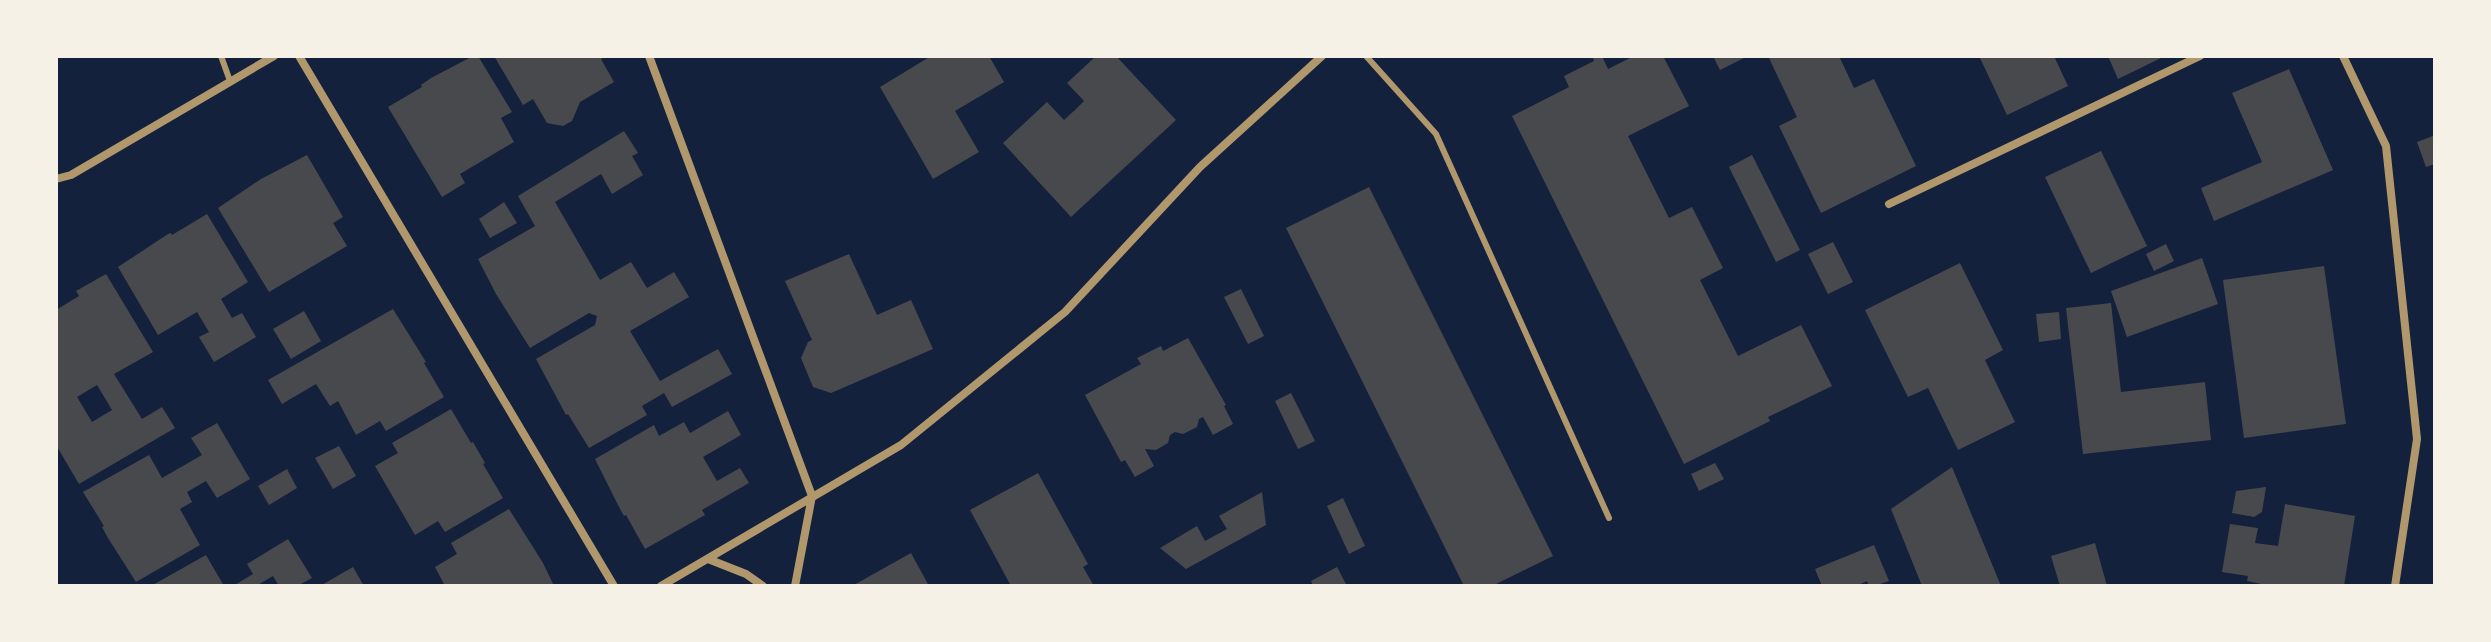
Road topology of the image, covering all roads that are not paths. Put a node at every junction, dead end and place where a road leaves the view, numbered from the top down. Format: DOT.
graph roads {
  1 [pos="221,56"];
  2 [pos="274,56"];
  3 [pos="299,56"];
  4 [pos="649,56"];
  5 [pos="1322,56"];
  6 [pos="1366,56"];
  7 [pos="2200,56"];
  8 [pos="2343,56"];
  9 [pos="230,81"];
  10 [pos="56,179"];
  11 [pos="1889,204"];
  12 [pos="812,496"];
  13 [pos="1609,518"];
  14 [pos="708,559"];
  15 [pos="614,586"];
  16 [pos="661,586"];
  17 [pos="763,586"];
  18 [pos="795,586"];
  19 [pos="2395,586"];
  1 -- 9 [label="lane"];
  2 -- 9 [label="street"];
  3 -- 15 [label="street"];
  4 -- 12 [label="street"];
  5 -- 12 [label="street"];
  6 -- 13 [label="lane"];
  7 -- 11 [label="street"];
  8 -- 19 [label="street"];
  9 -- 10 [label="street"];
  12 -- 14 [label="street"];
  12 -- 18 [label="street"];
  14 -- 16 [label="street"];
  14 -- 17 [label="street"];
}
